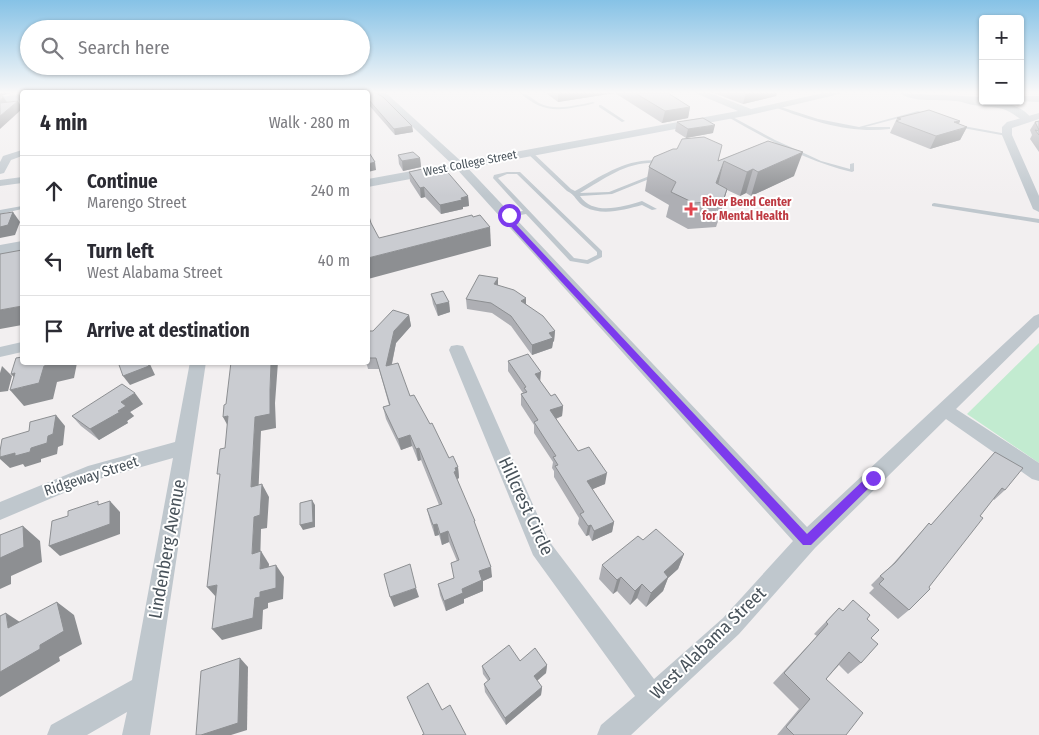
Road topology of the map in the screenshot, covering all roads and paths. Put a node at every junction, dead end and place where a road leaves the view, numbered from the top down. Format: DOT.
graph roads {
  1 [pos="418,127"];
  2 [pos="666,127"];
  3 [pos="750,127"];
  4 [pos="862,127"];
  5 [pos="961,127"];
  6 [pos="1007,127"];
  7 [pos="888,128"];
  8 [pos="1007,135"];
  9 [pos="529,152"];
  10 [pos="20,154"];
  11 [pos="852,164"];
  12 [pos="459,165"];
  13 [pos="0,171"];
  14 [pos="20,180"];
  15 [pos="0,183"];
  16 [pos="370,183"];
  17 [pos="575,193"];
  18 [pos="934,205"];
  19 [pos="20,208"];
  20 [pos="654,209"];
  21 [pos="1039,209"];
  22 [pos="0,212"];
  23 [pos="527,212"];
  24 [pos="506,217"];
  25 [pos="1039,221"];
  26 [pos="20,246"];
  27 [pos="0,250"];
  28 [pos="1039,319"];
  29 [pos="20,347"];
  30 [pos="457,350"];
  31 [pos="0,352"];
  32 [pos="198,365"];
  33 [pos="946,410"];
  34 [pos="185,447"];
  35 [pos="1039,473"];
  36 [pos="0,510"];
  37 [pos="807,541"];
  38 [pos="143,688"];
  39 [pos="652,698"];
  40 [pos="61,735"];
  41 [pos="136,735"];
  42 [pos="611,735"];
  1 -- 12 [label="street"];
  2 -- 9 [label="street, West College Street"];
  3 -- 11 [label="lane"];
  4 -- 7 [label="lane"];
  5 -- 8 [label="lane"];
  6 -- 8 [label="street"];
  8 -- 21 [label="street"];
  9 -- 12 [label="street, West College Street"];
  9 -- 17 [label="lane"];
  10 -- 13 [label="street"];
  12 -- 16 [label="street, West College Street"];
  12 -- 24 [label="street"];
  14 -- 15 [label="street"];
  17 -- 17 [label="lane"];
  17 -- 20 [label="lane"];
  18 -- 25 [label="lane"];
  19 -- 22 [label="lane"];
  23 -- 23 [label="lane"];
  23 -- 24 [label="lane"];
  24 -- 37 [label="street"];
  26 -- 27 [label="street"];
  28 -- 33 [label="street, West Alabama Street"];
  29 -- 31 [label="street"];
  30 -- 39 [label="street, Hillcrest Circle"];
  32 -- 34 [label="street, Lindenberg Avenue"];
  33 -- 35 [label="street"];
  33 -- 37 [label="street, West Alabama Street"];
  34 -- 36 [label="street, Ridgeway Street"];
  34 -- 38 [label="street, Lindenberg Avenue"];
  37 -- 39 [label="street, West Alabama Street"];
  38 -- 40 [label="street"];
  38 -- 41 [label="street, Lindenberg Avenue"];
  39 -- 42 [label="street, West Alabama Street"];
}
